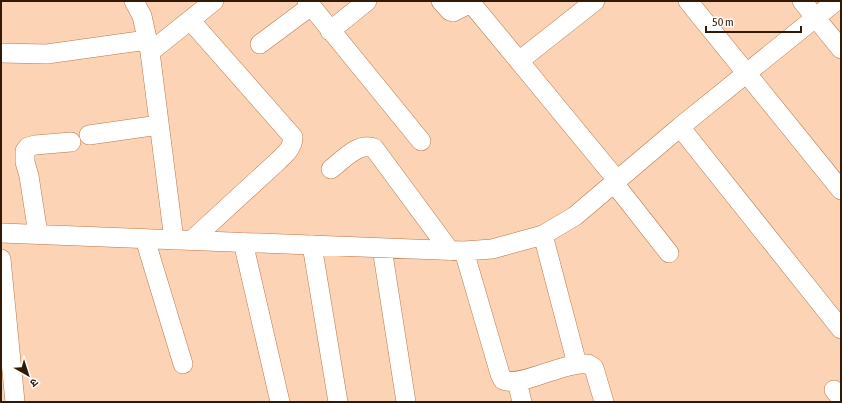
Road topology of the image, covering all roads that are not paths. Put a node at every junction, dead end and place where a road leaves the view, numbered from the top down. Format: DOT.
graph roads {
  1 [pos="134,1"];
  2 [pos="214,1"];
  3 [pos="367,1"];
  4 [pos="441,1"];
  5 [pos="595,1"];
  6 [pos="688,1"];
  7 [pos="802,1"];
  8 [pos="836,1"];
  9 [pos="472,2"];
  10 [pos="309,4"];
  11 [pos="816,18"];
  12 [pos="190,20"];
  13 [pos="330,31"];
  14 [pos="260,44"];
  15 [pos="148,46"];
  16 [pos="841,49"];
  17 [pos="1,53"];
  18 [pos="519,61"];
  19 [pos="746,74"];
  20 [pos="159,125"];
  21 [pos="680,127"];
  22 [pos="89,135"];
  23 [pos="421,141"];
  24 [pos="71,142"];
  25 [pos="331,169"];
  26 [pos="615,181"];
  27 [pos="841,190"];
  28 [pos="1,233"];
  29 [pos="38,234"];
  30 [pos="543,235"];
  31 [pos="145,238"];
  32 [pos="183,240"];
  33 [pos="243,242"];
  34 [pos="312,245"];
  35 [pos="382,248"];
  36 [pos="457,251"];
  37 [pos="669,253"];
  38 [pos="1,260"];
  39 [pos="841,328"];
  40 [pos="183,364"];
  41 [pos="577,364"];
  42 [pos="517,381"];
  43 [pos="15,402"];
  44 [pos="280,402"];
  45 [pos="338,402"];
  46 [pos="406,402"];
  47 [pos="522,402"];
  48 [pos="604,402"];
  1 -- 15 [label="street"];
  2 -- 12 [label="street"];
  3 -- 13 [label="street"];
  4 -- 9 [label="street"];
  5 -- 18 [label="street"];
  6 -- 19 [label="street"];
  7 -- 11 [label="street"];
  8 -- 11 [label="street"];
  9 -- 18 [label="street"];
  10 -- 13 [label="street"];
  10 -- 14 [label="street"];
  11 -- 16 [label="street"];
  11 -- 19 [label="street"];
  12 -- 15 [label="street"];
  12 -- 32 [label="street"];
  13 -- 23 [label="street"];
  15 -- 17 [label="street"];
  15 -- 20 [label="street"];
  18 -- 26 [label="street"];
  19 -- 21 [label="street"];
  19 -- 27 [label="street"];
  20 -- 22 [label="street"];
  20 -- 32 [label="street"];
  21 -- 26 [label="street"];
  21 -- 39 [label="street"];
  24 -- 29 [label="street"];
  25 -- 36 [label="street"];
  26 -- 30 [label="street"];
  26 -- 37 [label="street"];
  28 -- 29 [label="street"];
  29 -- 31 [label="street"];
  30 -- 36 [label="street"];
  30 -- 41 [label="street"];
  31 -- 32 [label="street"];
  31 -- 40 [label="street"];
  32 -- 33 [label="street"];
  33 -- 34 [label="street"];
  33 -- 44 [label="street"];
  34 -- 35 [label="street"];
  34 -- 45 [label="street"];
  35 -- 36 [label="street"];
  35 -- 46 [label="street"];
  36 -- 42 [label="street"];
  38 -- 43 [label="street"];
  41 -- 42 [label="street"];
  41 -- 48 [label="street"];
  42 -- 47 [label="street"];
}
